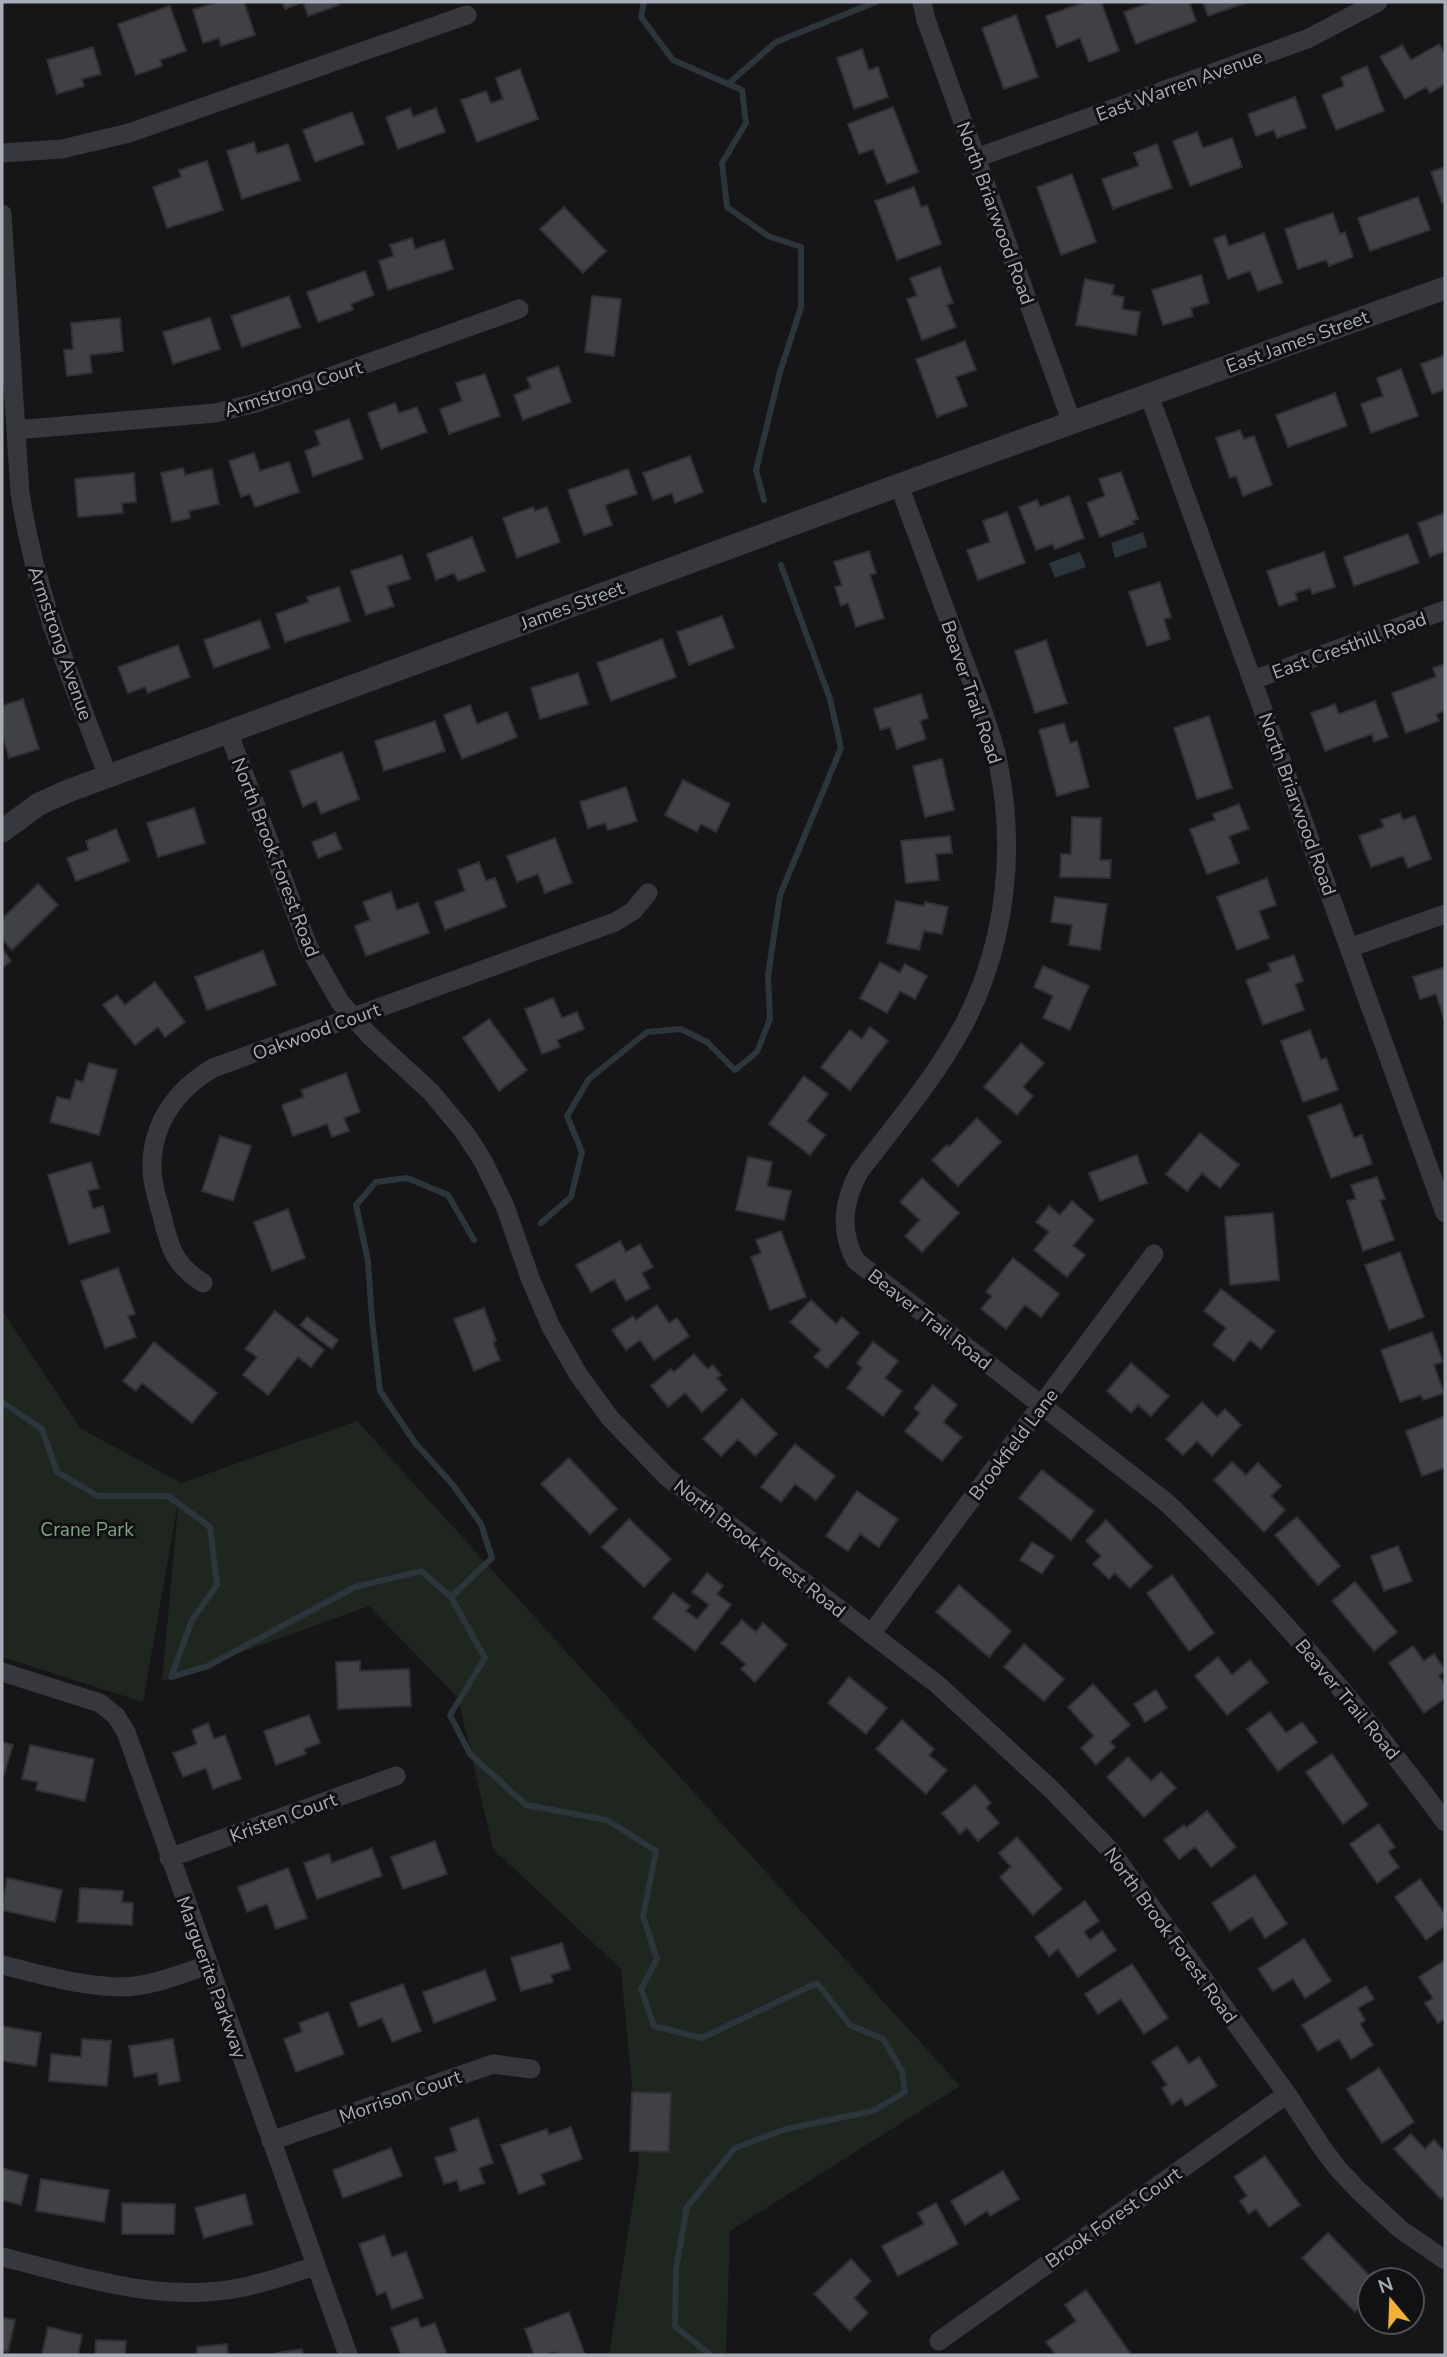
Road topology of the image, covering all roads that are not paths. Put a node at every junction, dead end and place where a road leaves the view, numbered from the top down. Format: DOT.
graph roads {
  1 [pos="922,2"];
  2 [pos="1378,2"];
  3 [pos="467,15"];
  4 [pos="2,153"];
  5 [pos="976,158"];
  6 [pos="2,227"];
  7 [pos="1445,288"];
  8 [pos="519,309"];
  9 [pos="1149,395"];
  10 [pos="1072,423"];
  11 [pos="16,430"];
  12 [pos="899,485"];
  13 [pos="1445,611"];
  14 [pos="1253,680"];
  15 [pos="228,731"];
  16 [pos="108,776"];
  17 [pos="2,831"];
  18 [pos="648,893"];
  19 [pos="1445,914"];
  20 [pos="1349,948"];
  21 [pos="354,1018"];
  22 [pos="1445,1213"];
  23 [pos="1154,1254"];
  24 [pos="203,1283"];
  25 [pos="1041,1407"];
  26 [pos="871,1634"];
  27 [pos="2,1672"];
  28 [pos="396,1776"];
  29 [pos="1445,1822"];
  30 [pos="169,1858"];
  31 [pos="2,1965"];
  32 [pos="208,1965"];
  33 [pos="531,2069"];
  34 [pos="1287,2094"];
  35 [pos="271,2141"];
  36 [pos="2,2257"];
  37 [pos="1445,2260"];
  38 [pos="316,2266"];
  39 [pos="939,2341"];
  40 [pos="348,2355"];
  1 -- 5 [label="street, North Briarwood Road"];
  2 -- 5 [label="street, East Warren Avenue"];
  3 -- 4 [label="street"];
  5 -- 10 [label="street, North Briarwood Road"];
  6 -- 11 [label="street, Armstrong Avenue"];
  7 -- 9 [label="street, East James Street"];
  8 -- 11 [label="street, Armstrong Court"];
  9 -- 10 [label="street, James Street"];
  9 -- 14 [label="street, North Briarwood Road"];
  10 -- 12 [label="street, James Street"];
  11 -- 16 [label="street, Armstrong Avenue"];
  12 -- 15 [label="street, James Street"];
  12 -- 25 [label="street, Beaver Trail Road"];
  13 -- 14 [label="street, East Cresthill Road"];
  14 -- 20 [label="street, North Briarwood Road"];
  15 -- 16 [label="street, James Street"];
  15 -- 21 [label="street, North Brook Forest Road"];
  16 -- 17 [label="street, James Street"];
  18 -- 21 [label="street, Oakwood Court"];
  19 -- 20 [label="street"];
  20 -- 22 [label="street, North Briarwood Road"];
  21 -- 24 [label="street, Oakwood Court"];
  21 -- 26 [label="street, North Brook Forest Road"];
  23 -- 25 [label="street, Brookfield Lane"];
  25 -- 26 [label="street, Brookfield Lane"];
  25 -- 29 [label="street, Beaver Trail Road"];
  26 -- 34 [label="street, North Brook Forest Road"];
  27 -- 30 [label="street, Marguerite Parkway"];
  28 -- 30 [label="street, Kristen Court"];
  30 -- 32 [label="street, Marguerite Parkway"];
  31 -- 32 [label="street"];
  32 -- 35 [label="street, Marguerite Parkway"];
  33 -- 35 [label="street, Morrison Court"];
  34 -- 37 [label="street, North Brook Forest Road"];
  34 -- 39 [label="street, Brook Forest Court"];
  35 -- 38 [label="street, Marguerite Parkway"];
  36 -- 38 [label="street"];
  38 -- 40 [label="street, Marguerite Parkway"];
}
